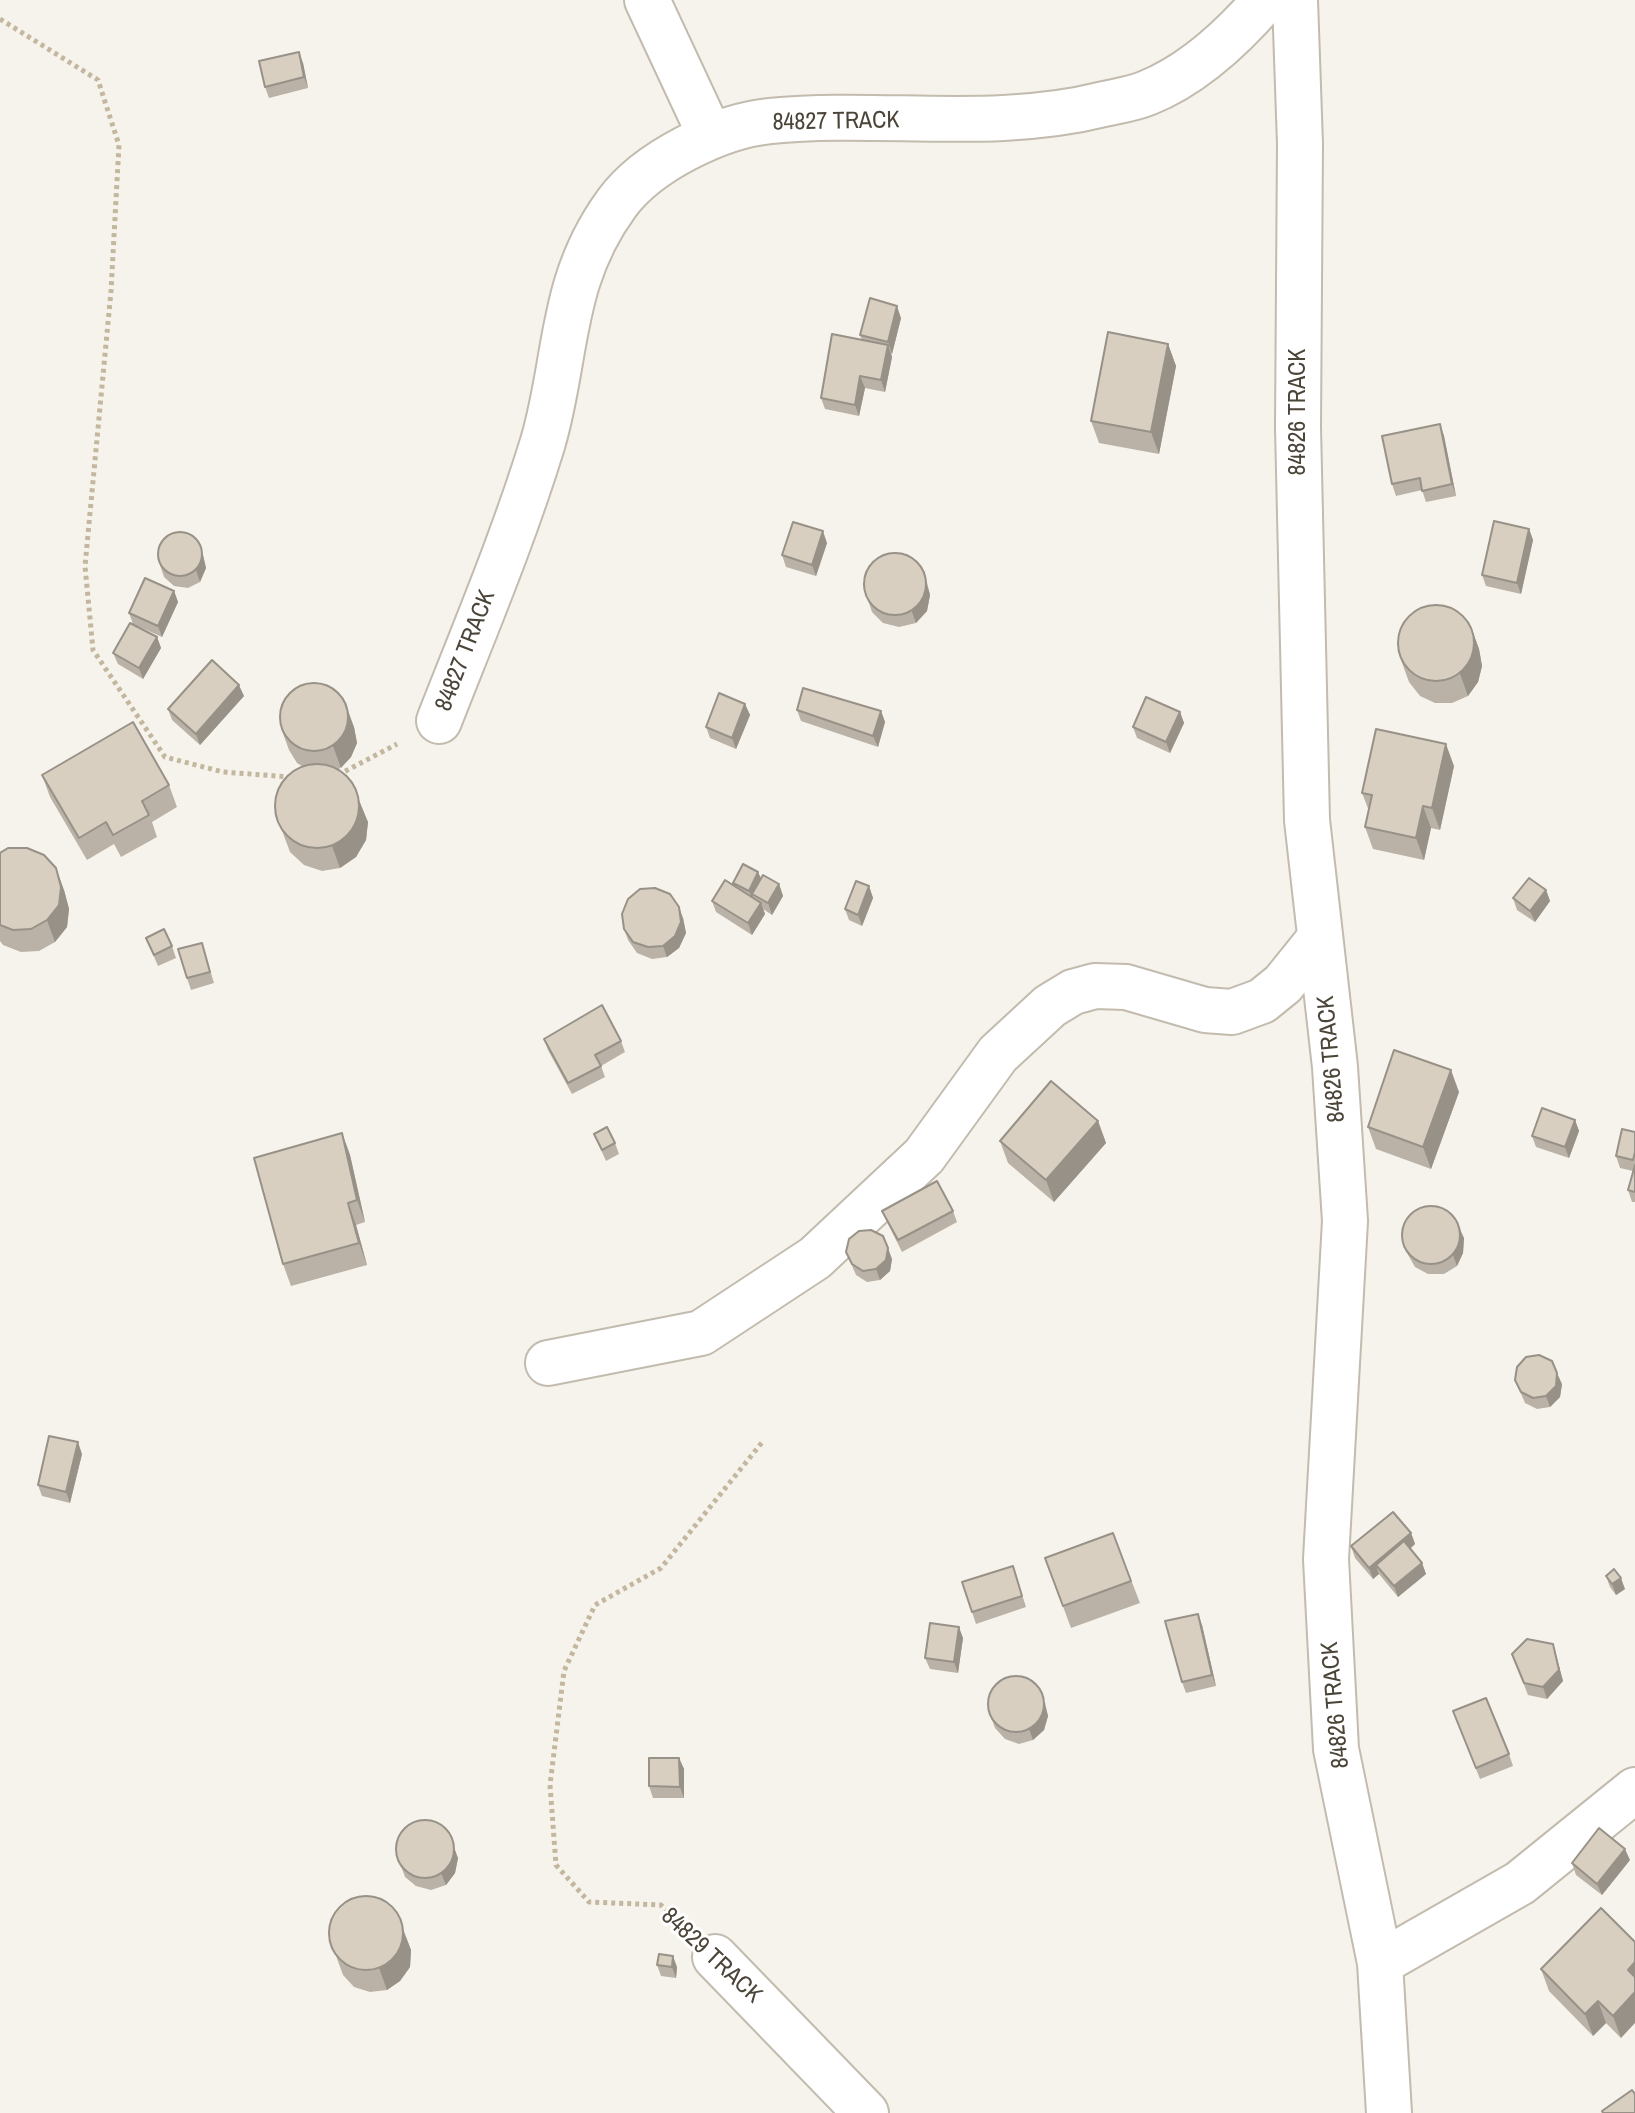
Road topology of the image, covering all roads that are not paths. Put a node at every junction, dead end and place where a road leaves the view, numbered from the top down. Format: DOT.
graph roads {
  1 [pos="647,0"];
  2 [pos="1265,0"];
  3 [pos="1295,0"];
  4 [pos="710,135"];
  5 [pos="439,721"];
  6 [pos="1320,938"];
  7 [pos="548,1363"];
  8 [pos="1635,1790"];
  9 [pos="715,1957"];
  10 [pos="1380,1963"];
  11 [pos="866,2113"];
  12 [pos="1389,2113"];
  1 -- 4 [label="street"];
  2 -- 4 [label="street, 84827 TRACK"];
  3 -- 6 [label="street, 84826 TRACK"];
  4 -- 5 [label="street, 84827 TRACK"];
  6 -- 7 [label="street"];
  6 -- 10 [label="street, 84826 TRACK"];
  8 -- 10 [label="street"];
  9 -- 11 [label="street, 84829 TRACK"];
  10 -- 12 [label="street, 84826 TRACK"];
}
